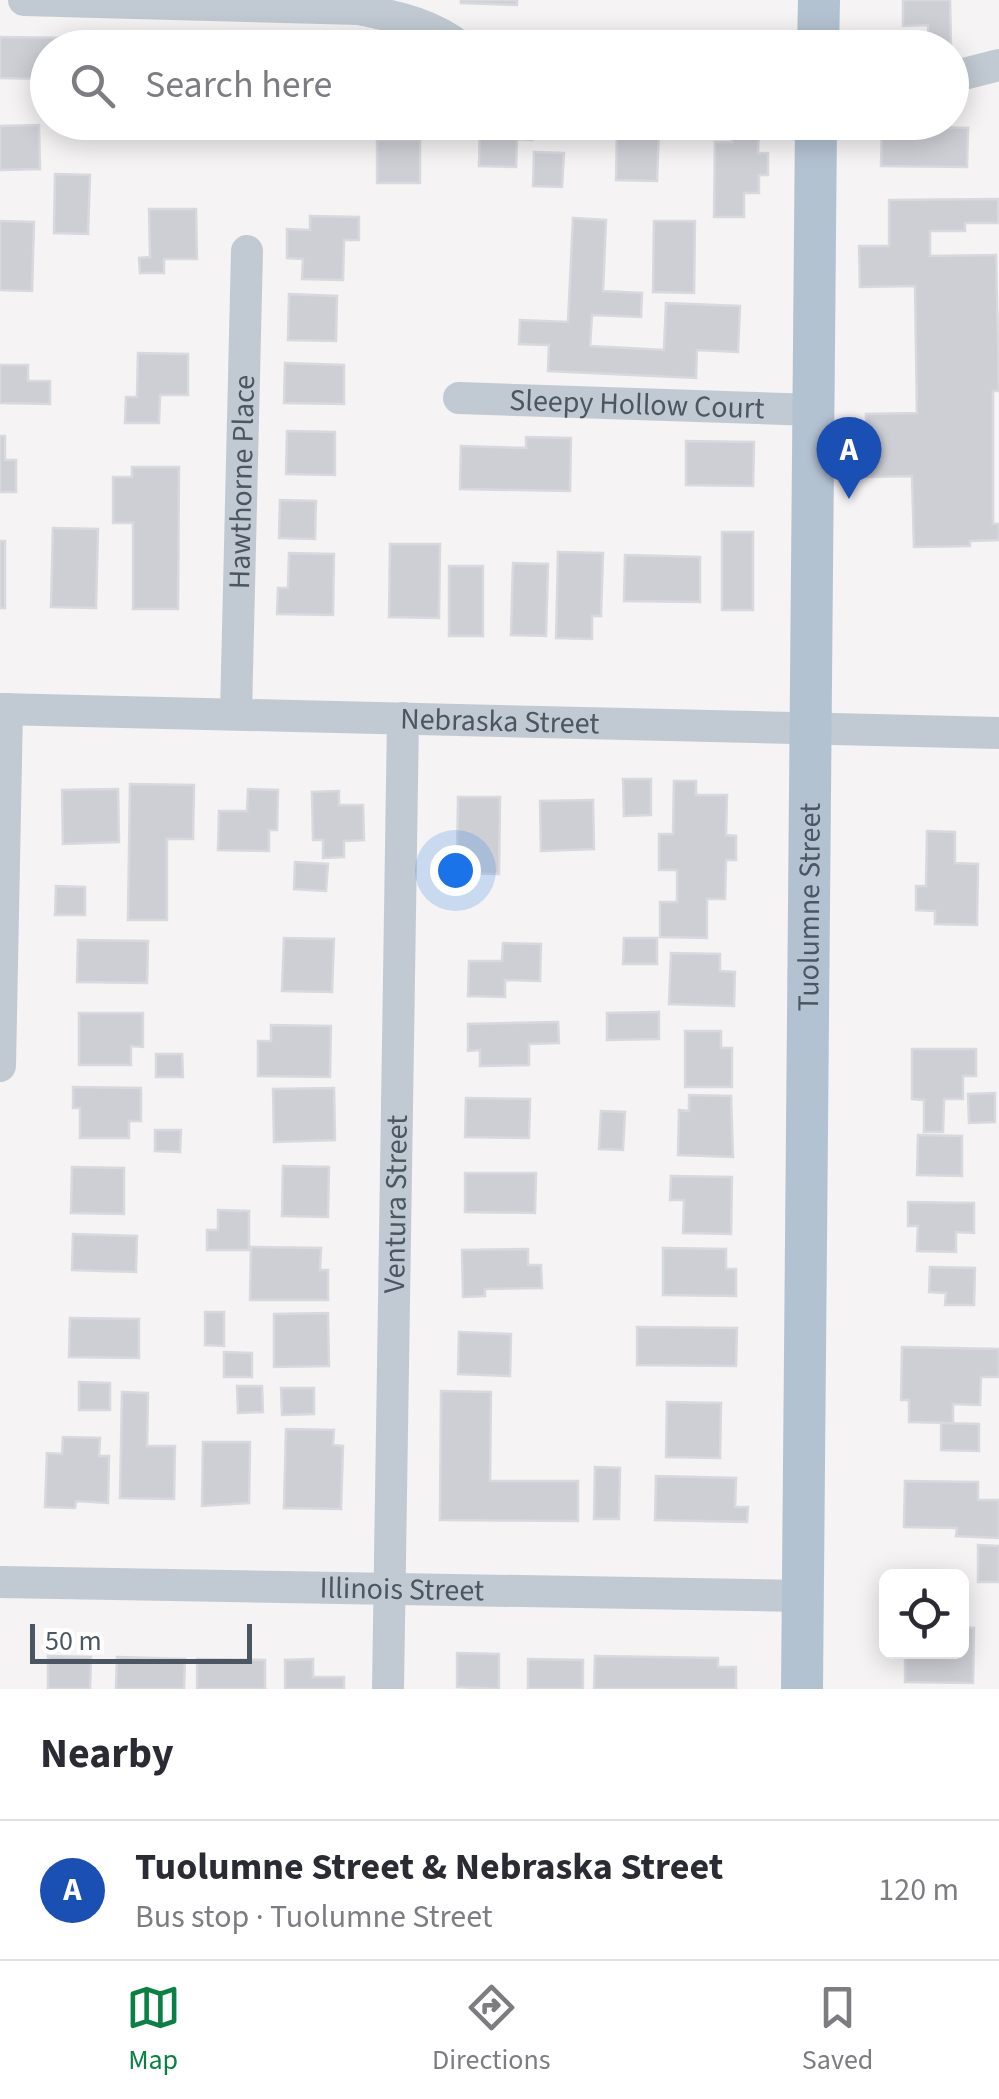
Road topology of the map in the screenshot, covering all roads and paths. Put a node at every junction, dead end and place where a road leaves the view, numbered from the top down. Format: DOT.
graph roads {
  1 [pos="24,0"];
  2 [pos="820,0"];
  3 [pos="437,30"];
  4 [pos="819,30"];
  5 [pos="999,65"];
  6 [pos="969,72"];
  7 [pos="816,140"];
  8 [pos="247,251"];
  9 [pos="460,398"];
  10 [pos="814,410"];
  11 [pos="4,709"];
  12 [pos="236,714"];
  13 [pos="403,718"];
  14 [pos="812,729"];
  15 [pos="999,733"];
  16 [pos="0,1066"];
  17 [pos="0,1582"];
  18 [pos="390,1588"];
  19 [pos="802,1596"];
  20 [pos="388,1689"];
  21 [pos="802,1689"];
  1 -- 3 [label="street"];
  2 -- 4 [label="main road"];
  5 -- 6 [label="street"];
  7 -- 10 [label="main road, Tuolumne Street"];
  8 -- 12 [label="street, Hawthorne Place"];
  9 -- 10 [label="street, Sleepy Hollow Court"];
  10 -- 14 [label="main road, Tuolumne Street"];
  11 -- 12 [label="street, Nebraska Street"];
  11 -- 16 [label="street"];
  12 -- 13 [label="street, Nebraska Street"];
  13 -- 14 [label="street, Nebraska Street"];
  13 -- 18 [label="street, Ventura Street"];
  14 -- 15 [label="street, Nebraska Street"];
  14 -- 19 [label="main road, Tuolumne Street"];
  17 -- 18 [label="street, Illinois Street"];
  18 -- 19 [label="street, Illinois Street"];
  18 -- 20 [label="street, Ventura Street"];
  19 -- 21 [label="main road, Tuolumne Street"];
}
